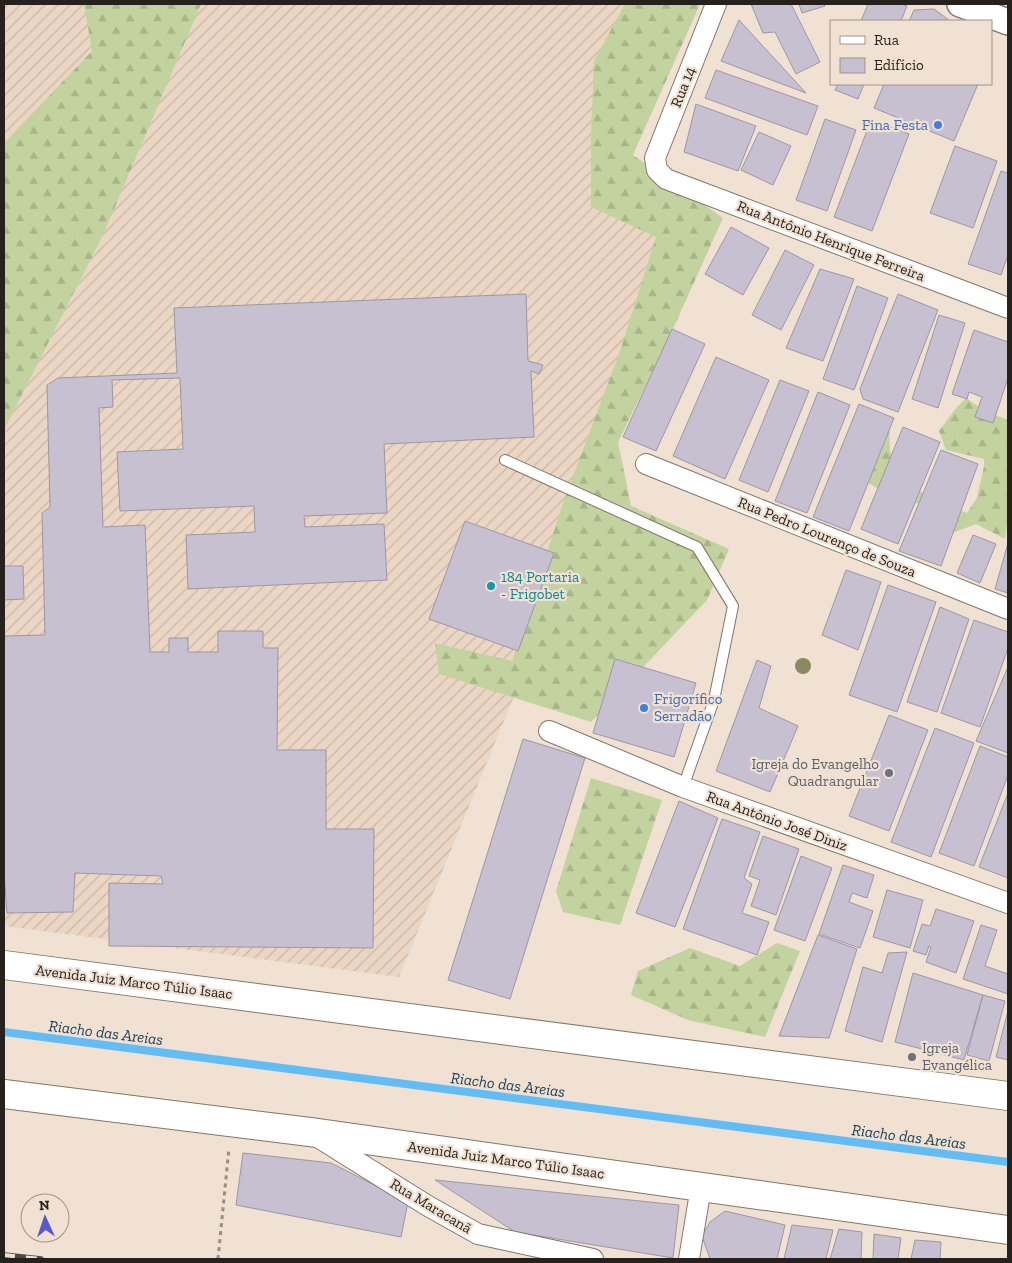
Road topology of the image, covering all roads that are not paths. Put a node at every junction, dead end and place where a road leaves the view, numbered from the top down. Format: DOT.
graph roads {
  1 [pos="716,4"];
  2 [pos="960,4"];
  3 [pos="1008,22"];
  4 [pos="657,170"];
  5 [pos="1008,308"];
  6 [pos="505,460"];
  7 [pos="646,464"];
  8 [pos="1008,610"];
  9 [pos="549,731"];
  10 [pos="683,787"];
  11 [pos="1008,903"];
  12 [pos="4,965"];
  13 [pos="4,1094"];
  14 [pos="1008,1096"];
  15 [pos="310,1132"];
  16 [pos="701,1187"];
  17 [pos="1008,1230"];
  18 [pos="593,1259"];
  19 [pos="689,1259"];
  1 -- 4 [label="street, Rua 14"];
  2 -- 3 [label="street"];
  4 -- 5 [label="street, Rua Antônio Henrique Ferreira"];
  6 -- 10 [label="lane"];
  7 -- 8 [label="street, Rua Pedro Lourenço de Souza"];
  9 -- 10 [label="street, Rua Antônio José Diniz"];
  10 -- 11 [label="street, Rua Antônio José Diniz"];
  12 -- 14 [label="main road, Avenida Juiz Marco Túlio Isaac"];
  13 -- 15 [label="main road, Avenida Juiz Marco Túlio Isaac"];
  15 -- 16 [label="main road, Avenida Juiz Marco Túlio Isaac"];
  15 -- 18 [label="street, Rua Maracanã"];
  16 -- 17 [label="main road, Avenida Juiz Marco Túlio Isaac"];
  16 -- 19 [label="street"];
}
